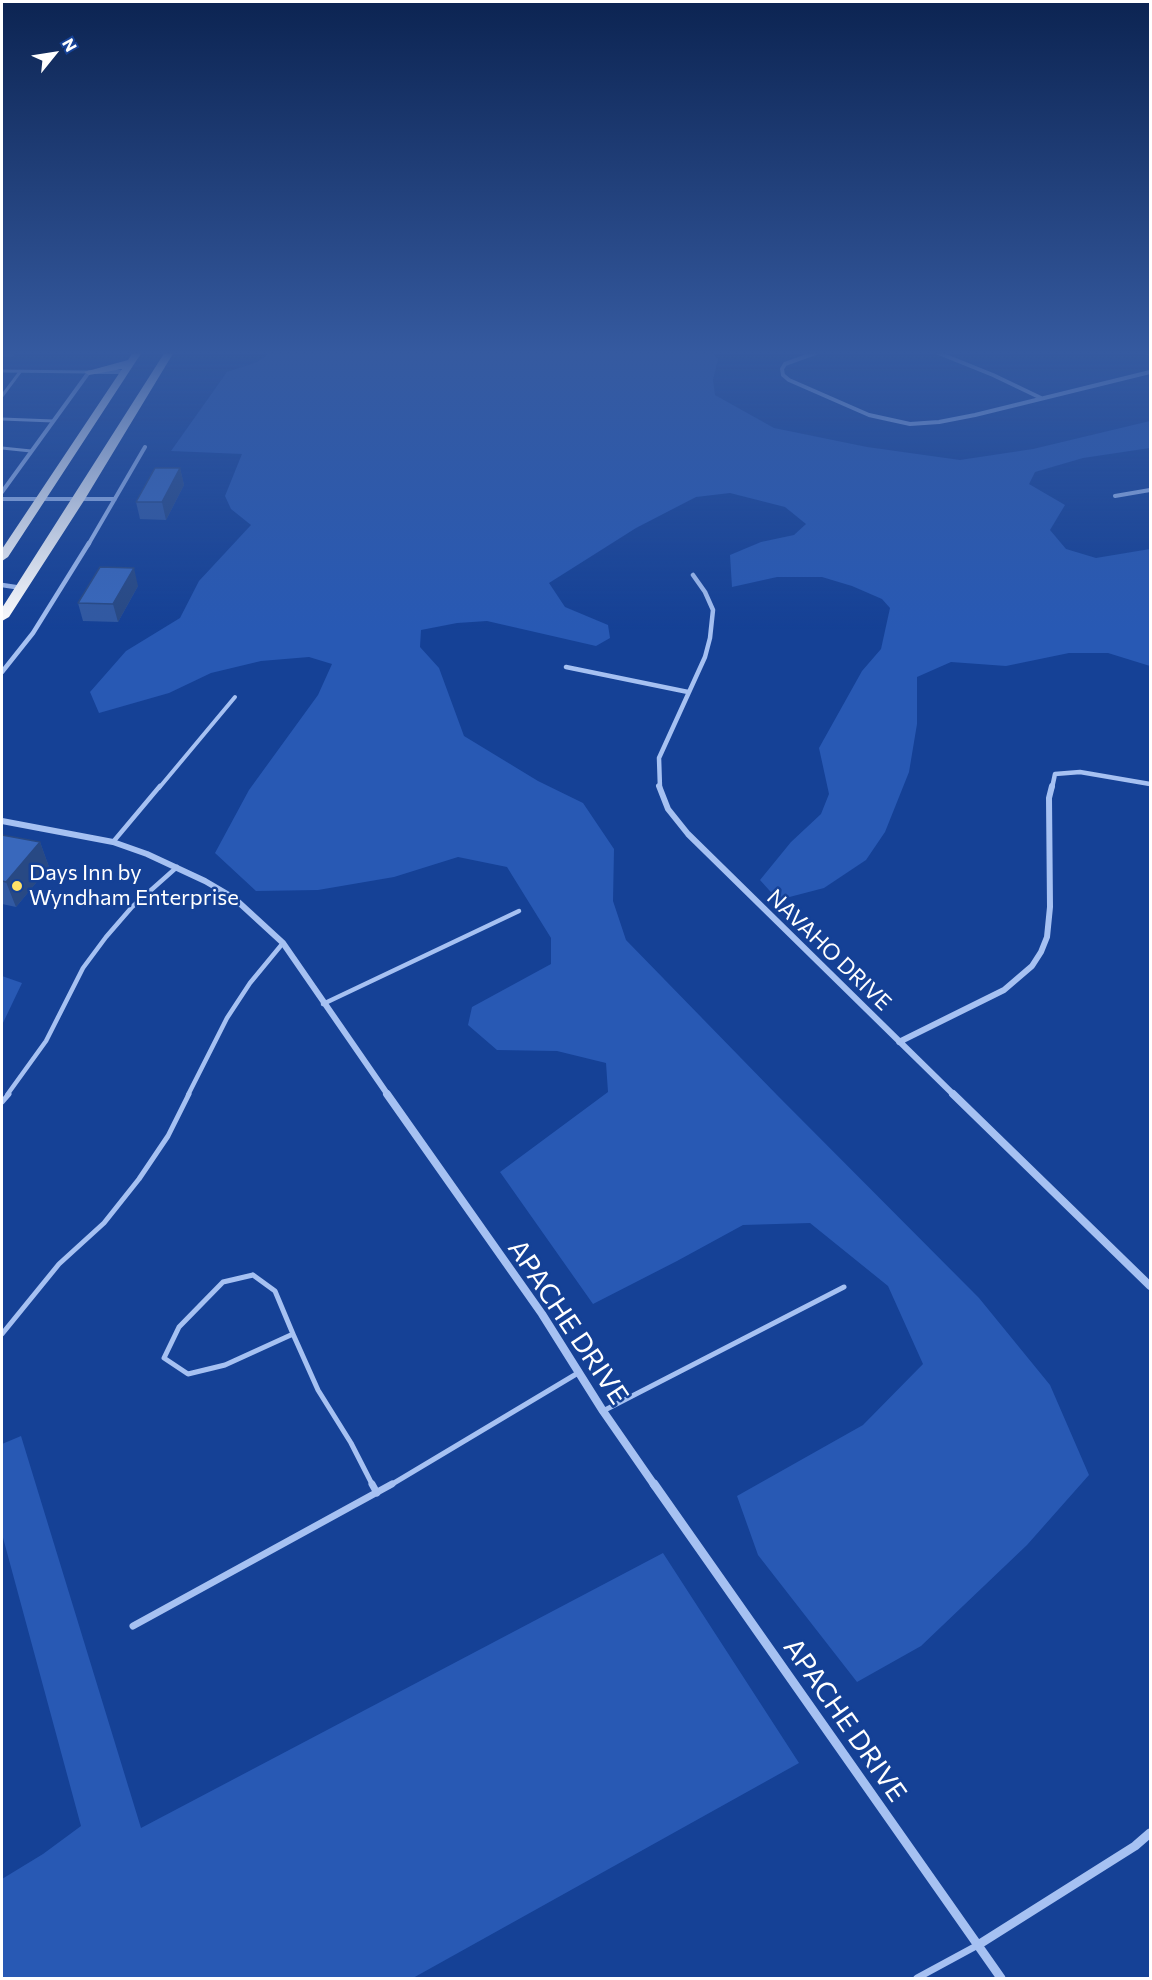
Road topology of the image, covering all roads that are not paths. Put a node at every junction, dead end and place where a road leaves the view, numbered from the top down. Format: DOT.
graph roads {
  1 [pos="36,444"];
  2 [pos="76,444"];
  3 [pos="113,444"];
  4 [pos="145,447"];
  5 [pos="2,448"];
  6 [pos="31,451"];
  7 [pos="1150,490"];
  8 [pos="2,492"];
  9 [pos="1115,496"];
  10 [pos="40,498"];
  11 [pos="2,499"];
  12 [pos="79,499"];
  13 [pos="115,499"];
  14 [pos="2,557"];
  15 [pos="693,575"];
  16 [pos="2,585"];
  17 [pos="22,588"];
  18 [pos="2,617"];
  19 [pos="566,667"];
  20 [pos="2,672"];
  21 [pos="688,692"];
  22 [pos="235,697"];
  23 [pos="1150,784"];
  24 [pos="2,821"];
  25 [pos="113,842"];
  26 [pos="177,867"];
  27 [pos="519,911"];
  28 [pos="283,943"];
  29 [pos="323,1004"];
  30 [pos="898,1042"];
  31 [pos="2,1102"];
  32 [pos="1147,1277"];
  33 [pos="1150,1286"];
  34 [pos="844,1287"];
  35 [pos="2,1334"];
  36 [pos="293,1334"];
  37 [pos="578,1373"];
  38 [pos="603,1411"];
  39 [pos="377,1493"];
  40 [pos="133,1626"];
  41 [pos="1150,1833"];
  42 [pos="978,1945"];
  43 [pos="918,1978"];
  44 [pos="1001,1978"];
  1 -- 6 [label="street"];
  2 -- 10 [label="highway"];
  3 -- 12 [label="highway"];
  4 -- 13 [label="street"];
  5 -- 6 [label="lane"];
  6 -- 8 [label="street"];
  7 -- 9 [label="street"];
  10 -- 11 [label="street"];
  10 -- 12 [label="street"];
  10 -- 14 [label="highway"];
  12 -- 13 [label="street"];
  12 -- 17 [label="highway"];
  13 -- 20 [label="street"];
  15 -- 21 [label="street, NAVAHO DRIVE"];
  16 -- 17 [label="street"];
  17 -- 18 [label="highway"];
  19 -- 21 [label="street"];
  21 -- 30 [label="street, NAVAHO DRIVE"];
  22 -- 25 [label="lane"];
  23 -- 30 [label="street"];
  24 -- 25 [label="street, APACHE DRIVE"];
  25 -- 26 [label="street, APACHE DRIVE"];
  26 -- 28 [label="street, APACHE DRIVE"];
  26 -- 31 [label="lane"];
  27 -- 29 [label="lane"];
  28 -- 29 [label="street, APACHE DRIVE"];
  28 -- 35 [label="lane"];
  29 -- 37 [label="street, APACHE DRIVE"];
  30 -- 32 [label="street, NAVAHO DRIVE"];
  32 -- 33 [label="street, NAVAHO DRIVE"];
  34 -- 38 [label="lane"];
  36 -- 36 [label="lane"];
  36 -- 39 [label="lane"];
  37 -- 38 [label="street, APACHE DRIVE"];
  37 -- 39 [label="lane"];
  38 -- 42 [label="street, APACHE DRIVE"];
  39 -- 40 [label="lane"];
  41 -- 42 [label="street"];
  42 -- 43 [label="lane"];
  42 -- 44 [label="street, APACHE DRIVE"];
}
